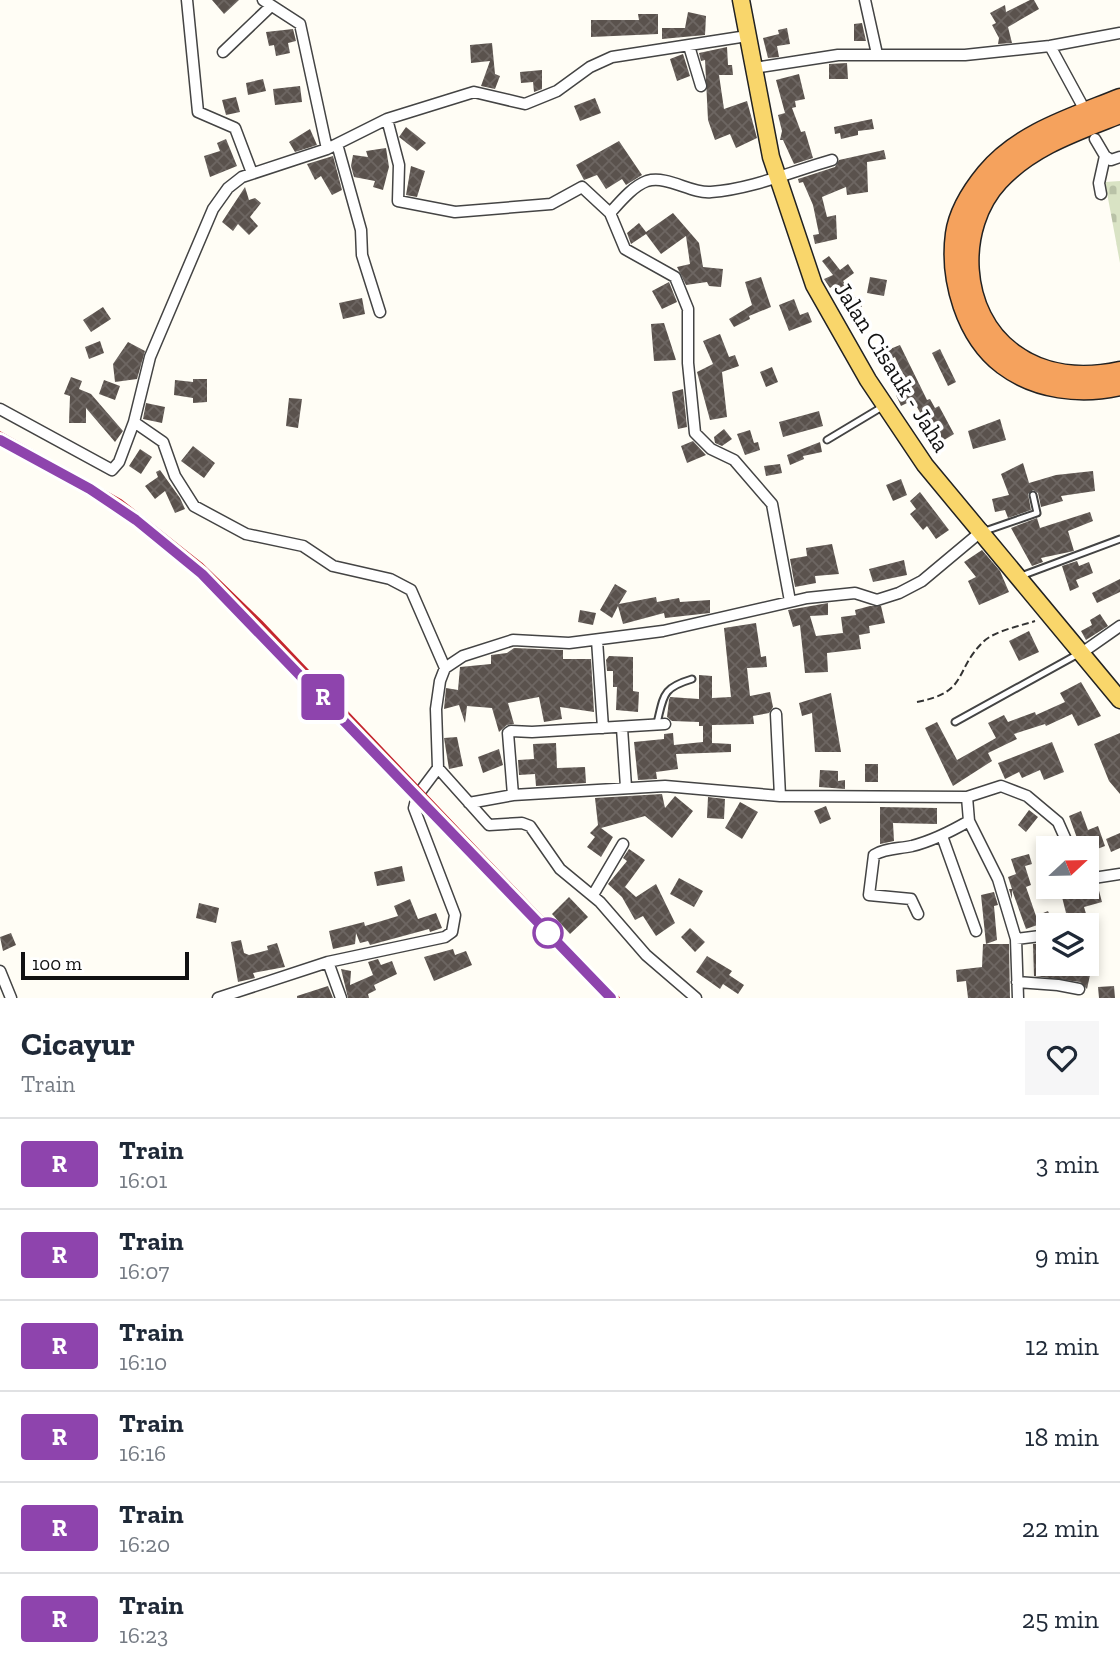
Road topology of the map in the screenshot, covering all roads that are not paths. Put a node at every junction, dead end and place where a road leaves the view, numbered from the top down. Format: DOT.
graph roads {
  1 [pos="187,0"];
  2 [pos="741,0"];
  3 [pos="864,0"];
  4 [pos="267,4"];
  5 [pos="1120,33"];
  6 [pos="747,36"];
  7 [pos="689,46"];
  8 [pos="1050,46"];
  9 [pos="223,52"];
  10 [pos="877,54"];
  11 [pos="754,68"];
  12 [pos="701,86"];
  13 [pos="1120,98"];
  14 [pos="1081,103"];
  15 [pos="1120,114"];
  16 [pos="387,118"];
  17 [pos="1095,139"];
  18 [pos="332,146"];
  19 [pos="1105,156"];
  20 [pos="1120,157"];
  21 [pos="832,160"];
  22 [pos="252,173"];
  23 [pos="778,176"];
  24 [pos="1101,194"];
  25 [pos="610,213"];
  26 [pos="380,312"];
  27 [pos="1120,371"];
  28 [pos="1120,386"];
  29 [pos="884,406"];
  30 [pos="0,409"];
  31 [pos="134,422"];
  32 [pos="827,440"];
  33 [pos="1033,495"];
  34 [pos="983,531"];
  35 [pos="1120,539"];
  36 [pos="1021,576"];
  37 [pos="790,601"];
  38 [pos="1120,626"];
  39 [pos="597,640"];
  40 [pos="1083,652"];
  41 [pos="445,668"];
  42 [pos="692,679"];
  43 [pos="1120,699"];
  44 [pos="776,713"];
  45 [pos="955,722"];
  46 [pos="661,723"];
  47 [pos="603,728"];
  48 [pos="622,728"];
  49 [pos="438,768"];
  50 [pos="626,788"];
  51 [pos="513,795"];
  52 [pos="780,796"];
  53 [pos="967,797"];
  54 [pos="469,803"];
  55 [pos="968,821"];
  56 [pos="942,836"];
  57 [pos="1064,836"];
  58 [pos="623,844"];
  59 [pos="1120,874"];
  60 [pos="1099,877"];
  61 [pos="593,895"];
  62 [pos="918,914"];
  63 [pos="976,930"];
  64 [pos="1036,936"];
  65 [pos="1016,939"];
  66 [pos="328,962"];
  67 [pos="0,971"];
  68 [pos="1017,982"];
  69 [pos="1079,989"];
  70 [pos="236,996"];
  71 [pos="11,998"];
  72 [pos="218,998"];
  73 [pos="341,998"];
  74 [pos="696,998"];
  75 [pos="1018,998"];
  1 -- 22 [label="street"];
  2 -- 6 [label="main road, Jalan Cisauk - Jaha"];
  3 -- 10 [label="street"];
  4 -- 9 [label="street"];
  4 -- 18 [label="street"];
  5 -- 8 [label="street"];
  6 -- 7 [label="street"];
  6 -- 11 [label="main road, Jalan Cisauk - Jaha"];
  7 -- 12 [label="street"];
  7 -- 16 [label="street"];
  8 -- 10 [label="street"];
  8 -- 14 [label="street"];
  10 -- 11 [label="street"];
  11 -- 23 [label="main road, Jalan Cisauk - Jaha"];
  13 -- 28 [label="highway"];
  15 -- 27 [label="highway"];
  16 -- 18 [label="street"];
  16 -- 25 [label="street"];
  17 -- 19 [label="street"];
  18 -- 22 [label="street"];
  18 -- 26 [label="street"];
  19 -- 20 [label="street"];
  19 -- 24 [label="street"];
  21 -- 23 [label="street"];
  22 -- 31 [label="street"];
  23 -- 25 [label="street"];
  23 -- 29 [label="main road, Jalan Cisauk - Jaha"];
  25 -- 37 [label="street"];
  29 -- 32 [label="lane"];
  29 -- 34 [label="main road, Jalan Cisauk - Jaha"];
  30 -- 31 [label="street"];
  31 -- 41 [label="street"];
  33 -- 34 [label="lane"];
  34 -- 36 [label="main road, Jalan Cisauk - Jaha"];
  34 -- 37 [label="street"];
  35 -- 36 [label="lane"];
  36 -- 40 [label="main road, Jalan Cisauk - Jaha"];
  37 -- 39 [label="street"];
  38 -- 40 [label="street"];
  39 -- 41 [label="street"];
  39 -- 47 [label="street"];
  40 -- 43 [label="main road, Jalan Cisauk - Jaha"];
  40 -- 45 [label="lane"];
  41 -- 49 [label="street"];
  42 -- 46 [label="lane"];
  44 -- 52 [label="street"];
  46 -- 48 [label="street"];
  47 -- 48 [label="street"];
  47 -- 51 [label="street"];
  48 -- 50 [label="street"];
  49 -- 54 [label="street"];
  49 -- 66 [label="street"];
  50 -- 51 [label="street"];
  50 -- 52 [label="street"];
  51 -- 54 [label="street"];
  52 -- 53 [label="street"];
  53 -- 55 [label="street"];
  53 -- 57 [label="street"];
  54 -- 61 [label="street"];
  55 -- 56 [label="street"];
  55 -- 65 [label="street"];
  56 -- 62 [label="street"];
  56 -- 63 [label="street"];
  58 -- 61 [label="street"];
  59 -- 60 [label="street"];
  61 -- 74 [label="street"];
  64 -- 65 [label="street"];
  65 -- 68 [label="street"];
  66 -- 70 [label="street"];
  66 -- 73 [label="street"];
  67 -- 71 [label="street"];
  68 -- 69 [label="street"];
  68 -- 75 [label="street"];
  70 -- 72 [label="street"];
}
